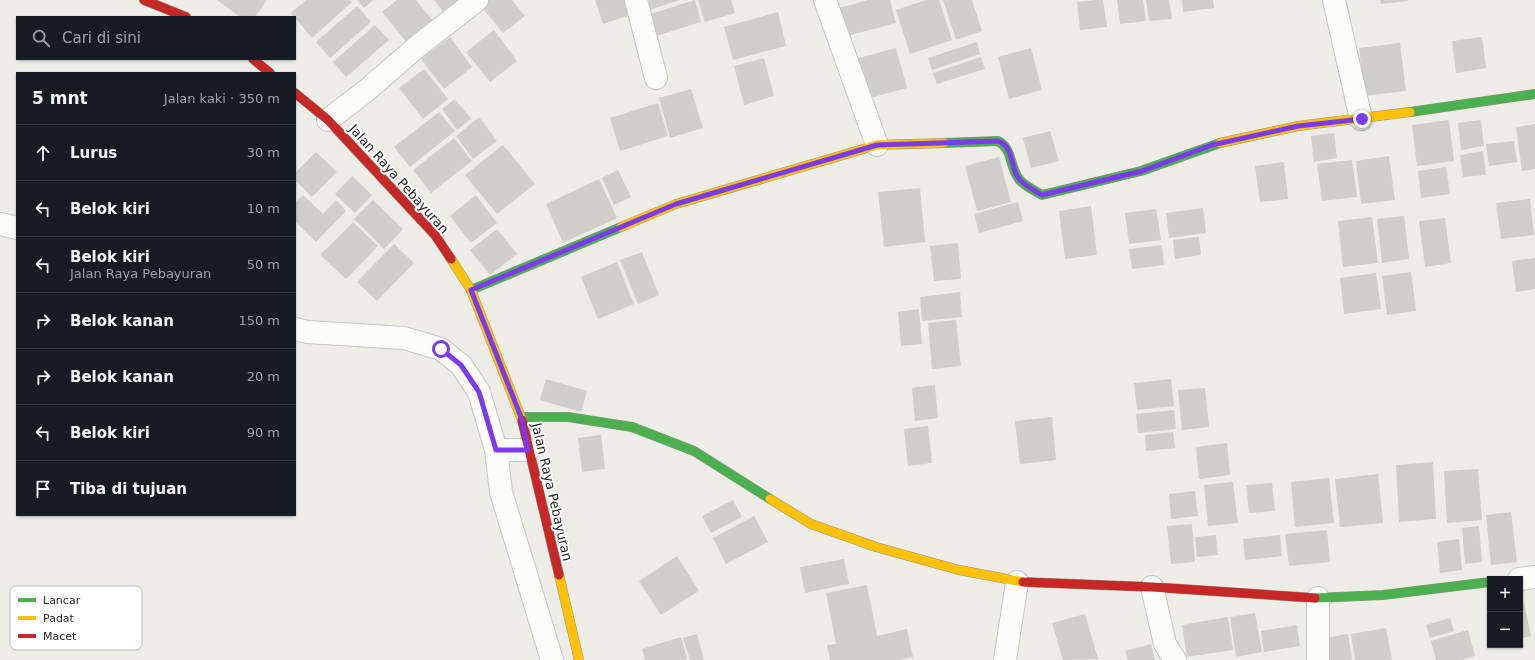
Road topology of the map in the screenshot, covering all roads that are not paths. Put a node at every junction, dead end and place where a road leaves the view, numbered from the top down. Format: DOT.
graph roads {
  1 [pos="144,0"];
  2 [pos="477,0"];
  3 [pos="636,0"];
  4 [pos="825,0"];
  5 [pos="1334,0"];
  6 [pos="184,16"];
  7 [pos="254,60"];
  8 [pos="269,72"];
  9 [pos="656,78"];
  10 [pos="296,94"];
  11 [pos="1535,94"];
  12 [pos="1362,119"];
  13 [pos="328,120"];
  14 [pos="877,145"];
  15 [pos="0,224"];
  16 [pos="16,228"];
  17 [pos="471,290"];
  18 [pos="296,330"];
  19 [pos="521,417"];
  20 [pos="496,450"];
  21 [pos="528,450"];
  22 [pos="1535,576"];
  23 [pos="1523,578"];
  24 [pos="1017,582"];
  25 [pos="1487,582"];
  26 [pos="1152,587"];
  27 [pos="1318,598"];
  28 [pos="552,660"];
  29 [pos="579,660"];
  30 [pos="1005,660"];
  31 [pos="1175,660"];
  32 [pos="1318,660"];
  1 -- 6 [label="street"];
  2 -- 13 [label="street"];
  3 -- 9 [label="street"];
  4 -- 14 [label="street"];
  5 -- 12 [label="street"];
  7 -- 8 [label="street"];
  10 -- 13 [label="street, Jalan Raya Pebayuran"];
  11 -- 12 [label="street"];
  12 -- 14 [label="street"];
  13 -- 17 [label="street, Jalan Raya Pebayuran"];
  14 -- 17 [label="street"];
  15 -- 16 [label="street"];
  17 -- 19 [label="street, Jalan Raya Pebayuran"];
  18 -- 20 [label="street"];
  19 -- 21 [label="street, Jalan Raya Pebayuran"];
  19 -- 24 [label="street"];
  20 -- 21 [label="street"];
  20 -- 28 [label="street"];
  21 -- 29 [label="street, Jalan Raya Pebayuran"];
  22 -- 23 [label="street"];
  24 -- 26 [label="street"];
  24 -- 30 [label="street"];
  25 -- 27 [label="street"];
  26 -- 27 [label="street"];
  26 -- 31 [label="street"];
  27 -- 32 [label="street"];
}
